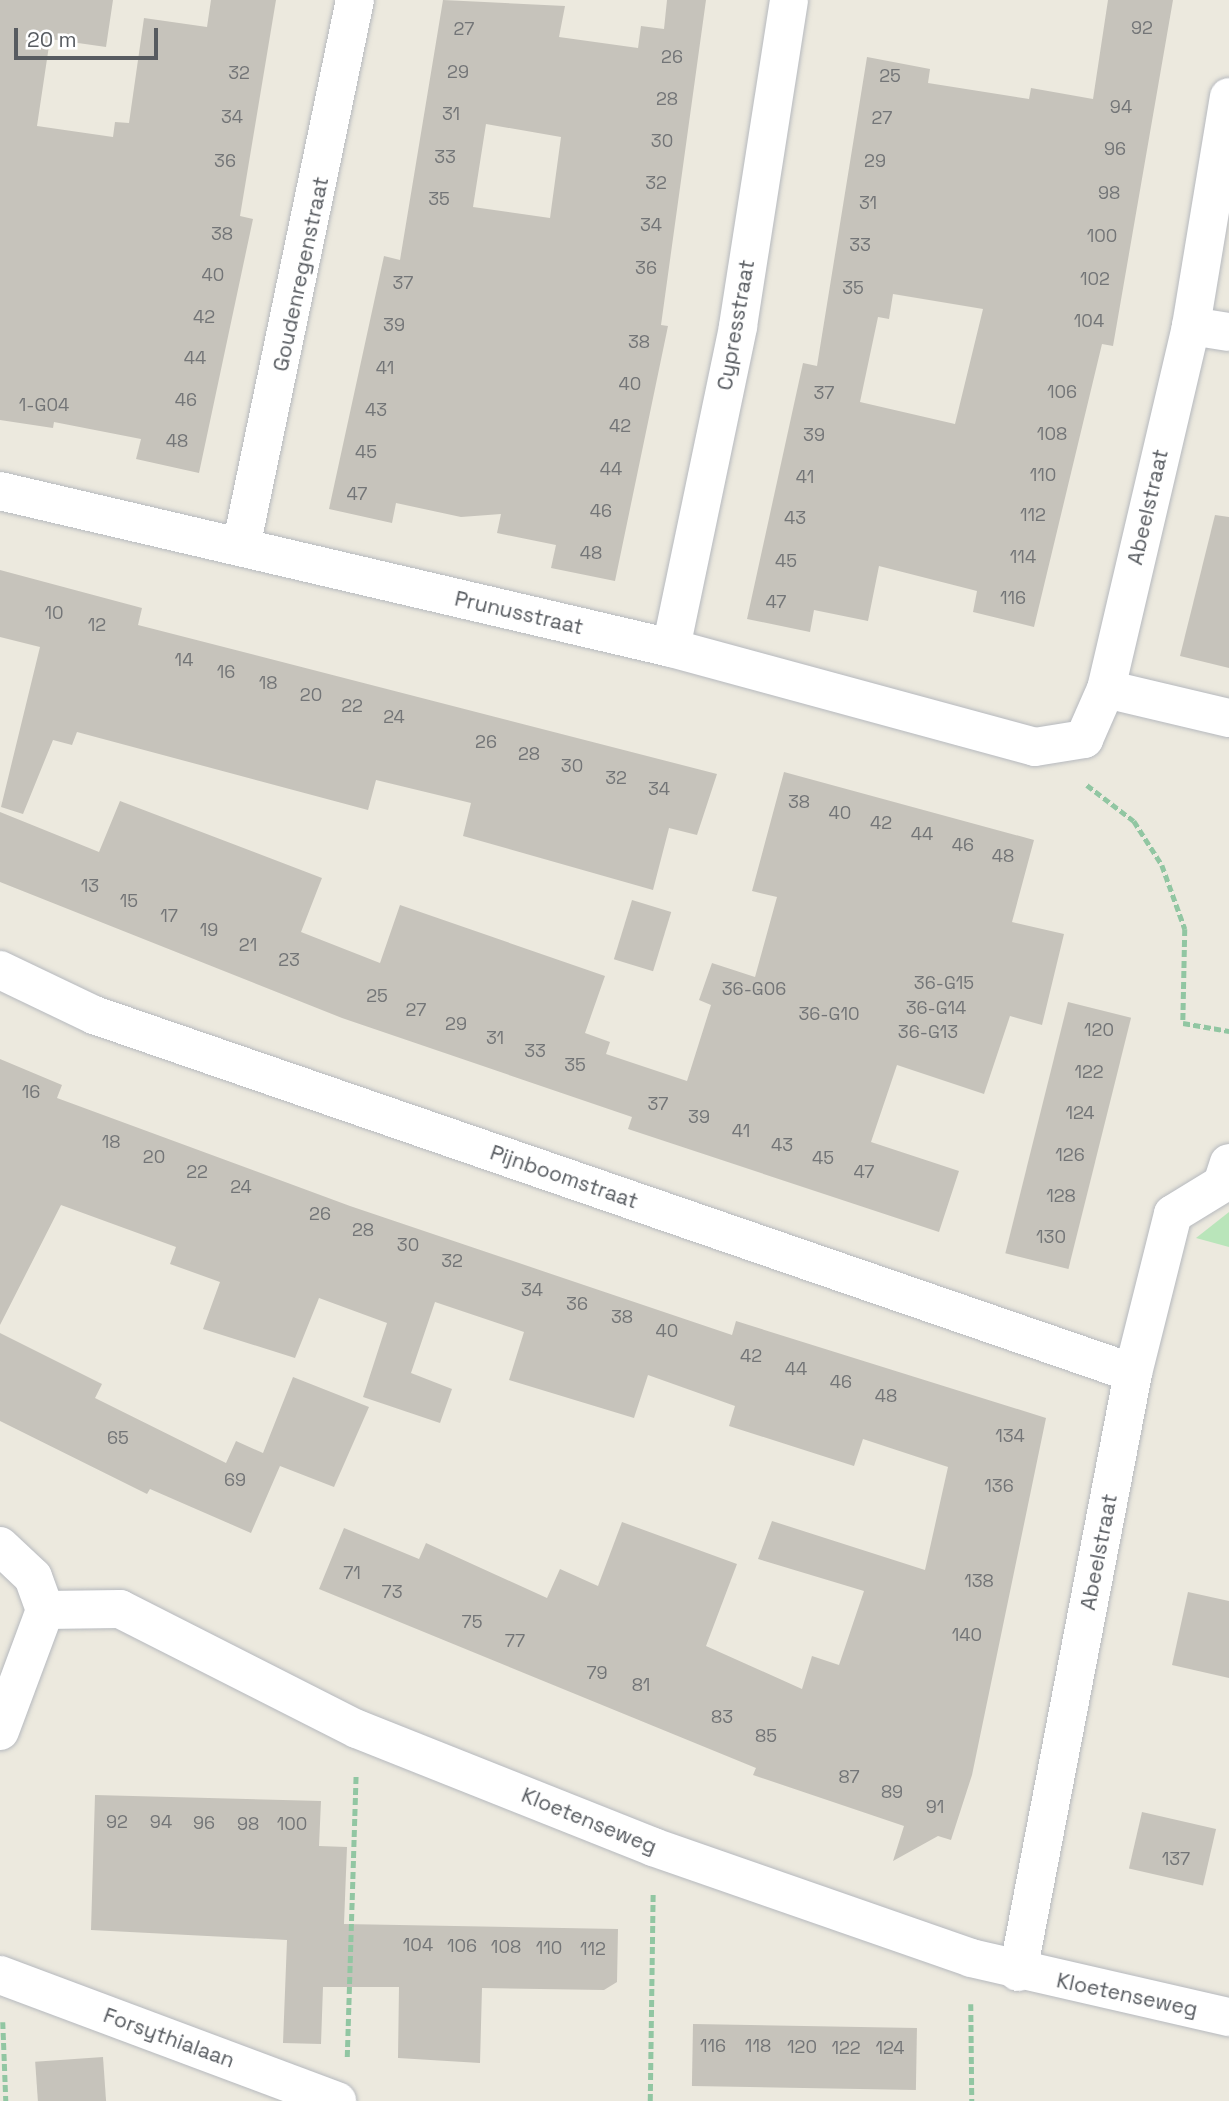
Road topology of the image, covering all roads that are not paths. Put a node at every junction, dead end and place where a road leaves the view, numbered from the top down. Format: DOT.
graph roads {
  1 [pos="355,0"];
  2 [pos="789,0"];
  3 [pos="1229,97"];
  4 [pos="1191,326"];
  5 [pos="1229,332"];
  6 [pos="0,491"];
  7 [pos="241,547"];
  8 [pos="671,648"];
  9 [pos="1106,689"];
  10 [pos="1229,718"];
  11 [pos="1035,747"];
  12 [pos="0,970"];
  13 [pos="1229,1163"];
  14 [pos="1133,1373"];
  15 [pos="0,1546"];
  16 [pos="45,1610"];
  17 [pos="0,1731"];
  18 [pos="1018,1972"];
  19 [pos="0,1975"];
  20 [pos="1229,2017"];
  21 [pos="324,2096"];
  1 -- 7 [label="street, Goudenregenstraat"];
  2 -- 8 [label="street, Cypresstraat"];
  3 -- 4 [label="street, Abeelstraat"];
  4 -- 5 [label="street"];
  4 -- 9 [label="street, Abeelstraat"];
  6 -- 7 [label="street, Prunusstraat"];
  7 -- 8 [label="street, Prunusstraat"];
  8 -- 11 [label="street, Prunusstraat"];
  9 -- 10 [label="street"];
  9 -- 11 [label="street, Abeelstraat"];
  12 -- 14 [label="street, Pijnboomstraat"];
  13 -- 14 [label="street, Abeelstraat"];
  14 -- 18 [label="street, Abeelstraat"];
  15 -- 16 [label="street"];
  16 -- 17 [label="street"];
  16 -- 18 [label="street, Kloetenseweg"];
  18 -- 20 [label="street, Kloetenseweg"];
  19 -- 21 [label="street, Forsythialaan"];
}
